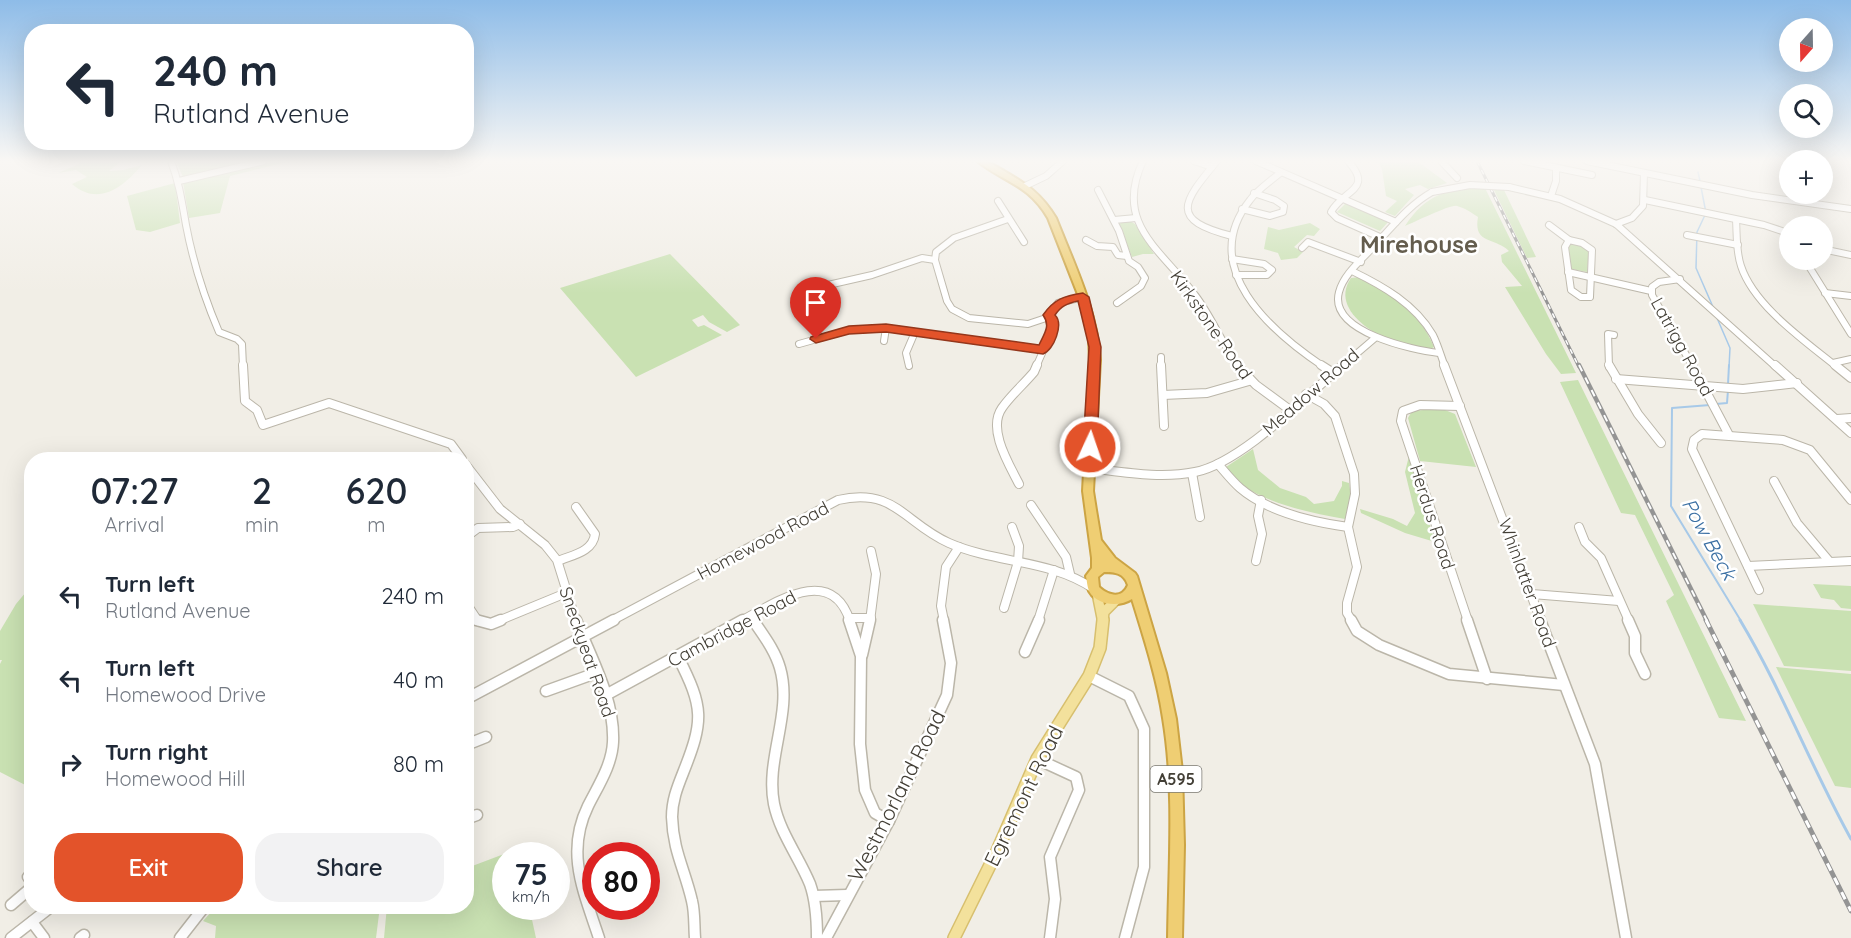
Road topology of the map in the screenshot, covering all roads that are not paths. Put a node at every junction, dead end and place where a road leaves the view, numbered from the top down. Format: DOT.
graph roads {
  1 [pos="183,205"];
  2 [pos="1000,205"];
  3 [pos="1043,205"];
  4 [pos="1106,205"];
  5 [pos="1134,205"];
  6 [pos="1187,205"];
  7 [pos="1245,205"];
  8 [pos="1283,205"];
  9 [pos="1336,205"];
  10 [pos="1356,205"];
  11 [pos="1412,205"];
  12 [pos="1571,205"];
  13 [pos="1643,205"];
  14 [pos="1667,205"];
  15 [pos="1816,205"];
  16 [pos="1242,209"];
  17 [pos="1851,210"];
  18 [pos="1136,218"];
  19 [pos="1008,219"];
  20 [pos="1114,220"];
  21 [pos="1736,220"];
  22 [pos="1396,222"];
  23 [pos="1616,224"];
  24 [pos="1549,225"];
  25 [pos="1779,230"];
  26 [pos="1687,235"];
  27 [pos="1232,236"];
  28 [pos="1382,238"];
  29 [pos="1086,240"];
  30 [pos="1569,240"];
  31 [pos="1023,242"];
  32 [pos="1738,245"];
  33 [pos="1302,248"];
  34 [pos="1833,251"];
  35 [pos="1851,255"];
  36 [pos="1127,256"];
  37 [pos="1232,259"];
  38 [pos="934,260"];
  39 [pos="1361,262"];
  40 [pos="1811,270"];
  41 [pos="1352,271"];
  42 [pos="1568,272"];
  43 [pos="1236,274"];
  44 [pos="1592,277"];
  45 [pos="1680,279"];
  46 [pos="828,285"];
  47 [pos="1651,291"];
  48 [pos="1826,293"];
  49 [pos="1851,296"];
  50 [pos="1083,297"];
  51 [pos="1117,303"];
  52 [pos="1049,315"];
  53 [pos="886,328"];
  54 [pos="915,332"];
  55 [pos="1608,334"];
  56 [pos="1851,334"];
  57 [pos="1375,338"];
  58 [pos="884,341"];
  59 [pos="799,344"];
  60 [pos="1043,350"];
  61 [pos="1439,353"];
  62 [pos="1161,357"];
  63 [pos="1851,359"];
  64 [pos="1833,363"];
  65 [pos="909,366"];
  66 [pos="1332,372"];
  67 [pos="1851,378"];
  68 [pos="1616,379"];
  69 [pos="1249,381"];
  70 [pos="1797,383"];
  71 [pos="1704,385"];
  72 [pos="1306,394"];
  73 [pos="1163,395"];
  74 [pos="1460,406"];
  75 [pos="1290,410"];
  76 [pos="1851,418"];
  77 [pos="1837,419"];
  78 [pos="1164,426"];
  79 [pos="1851,433"];
  80 [pos="1729,435"];
  81 [pos="1661,443"];
  82 [pos="457,452"];
  83 [pos="1218,464"];
  84 [pos="1089,468"];
  85 [pos="1192,473"];
  86 [pos="474,476"];
  87 [pos="1774,481"];
  88 [pos="1019,484"];
  89 [pos="1261,500"];
  90 [pos="1851,500"];
  91 [pos="1031,505"];
  92 [pos="576,507"];
  93 [pos="1200,517"];
  94 [pos="520,524"];
  95 [pos="1012,527"];
  96 [pos="1348,527"];
  97 [pos="1579,527"];
  98 [pos="474,531"];
  99 [pos="1095,538"];
  100 [pos="959,547"];
  101 [pos="871,551"];
  102 [pos="558,561"];
  103 [pos="1256,561"];
  104 [pos="1829,561"];
  105 [pos="1851,561"];
  106 [pos="1018,562"];
  107 [pos="1748,566"];
  108 [pos="1118,567"];
  109 [pos="1054,570"];
  110 [pos="1096,571"];
  111 [pos="1070,574"];
  112 [pos="1134,585"];
  113 [pos="1759,590"];
  114 [pos="1095,591"];
  115 [pos="566,593"];
  116 [pos="1532,594"];
  117 [pos="1120,600"];
  118 [pos="1619,601"];
  119 [pos="1004,608"];
  120 [pos="751,616"];
  121 [pos="849,618"];
  122 [pos="871,618"];
  123 [pos="474,619"];
  124 [pos="1102,621"];
  125 [pos="1144,624"];
  126 [pos="585,637"];
  127 [pos="1025,652"];
  128 [pos="861,656"];
  129 [pos="678,657"];
  130 [pos="596,673"];
  131 [pos="1646,674"];
  132 [pos="1089,676"];
  133 [pos="1487,679"];
  134 [pos="1564,685"];
  135 [pos="546,691"];
  136 [pos="474,695"];
  137 [pos="604,696"];
  138 [pos="486,737"];
  139 [pos="474,742"];
  140 [pos="1037,759"];
  141 [pos="477,815"];
  142 [pos="474,816"];
  143 [pos="889,821"];
  144 [pos="24,889"];
  145 [pos="847,895"];
  146 [pos="814,896"];
  147 [pos="11,905"];
  148 [pos="42,914"];
  149 [pos="199,914"];
  150 [pos="32,922"];
  151 [pos="11,938"];
  152 [pos="44,938"];
  153 [pos="180,938"];
  154 [pos="598,938"];
  155 [pos="695,938"];
  156 [pos="817,938"];
  157 [pos="826,938"];
  158 [pos="954,938"];
  159 [pos="1050,938"];
  160 [pos="1125,938"];
  161 [pos="1175,938"];
  162 [pos="1626,938"];
  1 -- 82 [label="street"];
  2 -- 19 [label="street"];
  3 -- 50 [label="highway, A595"];
  4 -- 20 [label="street"];
  5 -- 18 [label="street, Kirkstone Road"];
  6 -- 27 [label="street"];
  7 -- 16 [label="street"];
  8 -- 16 [label="street"];
  9 -- 28 [label="street"];
  10 -- 22 [label="street"];
  11 -- 22 [label="street, Meadow Road, bridge"];
  12 -- 23 [label="street, Meadow Road"];
  13 -- 23 [label="street"];
  14 -- 21 [label="street"];
  15 -- 17 [label="street"];
  16 -- 27 [label="street"];
  18 -- 20 [label="street"];
  18 -- 69 [label="street, Kirkstone Road"];
  19 -- 31 [label="street"];
  19 -- 38 [label="street"];
  20 -- 36 [label="street"];
  21 -- 25 [label="street"];
  21 -- 32 [label="street"];
  22 -- 28 [label="street, Meadow Road"];
  23 -- 45 [label="street, Meadow Road"];
  24 -- 30 [label="street"];
  26 -- 32 [label="street"];
  27 -- 37 [label="street"];
  28 -- 39 [label="street, Meadow Road"];
  29 -- 36 [label="street"];
  30 -- 42 [label="street"];
  30 -- 44 [label="street"];
  32 -- 64 [label="street"];
  33 -- 39 [label="street"];
  34 -- 35 [label="street"];
  36 -- 51 [label="street"];
  37 -- 43 [label="street"];
  37 -- 43 [label="street"];
  38 -- 46 [label="street"];
  38 -- 52 [label="street"];
  39 -- 41 [label="street, Meadow Road"];
  40 -- 48 [label="street"];
  41 -- 57 [label="street, Meadow Road"];
  41 -- 61 [label="street, Whinlatter Road"];
  42 -- 44 [label="street"];
  42 -- 44 [label="street"];
  43 -- 66 [label="street"];
  44 -- 47 [label="street"];
  45 -- 47 [label="street, Latrigg Road"];
  45 -- 70 [label="street, Meadow Road"];
  47 -- 71 [label="street, Latrigg Road"];
  48 -- 49 [label="street"];
  48 -- 56 [label="street"];
  50 -- 52 [label="street"];
  50 -- 84 [label="highway, A595"];
  52 -- 60 [label="street"];
  53 -- 54 [label="street"];
  53 -- 58 [label="street"];
  53 -- 59 [label="street"];
  54 -- 60 [label="street"];
  54 -- 65 [label="street"];
  55 -- 68 [label="street"];
  57 -- 61 [label="street"];
  57 -- 66 [label="street, Meadow Road"];
  60 -- 88 [label="street"];
  61 -- 74 [label="street, Whinlatter Road"];
  62 -- 73 [label="street"];
  63 -- 64 [label="street"];
  64 -- 67 [label="street"];
  66 -- 72 [label="street, Meadow Road"];
  68 -- 71 [label="street"];
  68 -- 81 [label="street"];
  69 -- 73 [label="street"];
  69 -- 75 [label="street, Kirkstone Road"];
  70 -- 71 [label="street"];
  70 -- 77 [label="street, Meadow Road"];
  71 -- 80 [label="street, Latrigg Road"];
  72 -- 75 [label="street, Meadow Road"];
  72 -- 96 [label="street"];
  73 -- 78 [label="street"];
  74 -- 116 [label="street, Whinlatter Road"];
  74 -- 133 [label="street, Herdus Road"];
  75 -- 83 [label="street, Meadow Road"];
  76 -- 77 [label="street"];
  77 -- 79 [label="street, Meadow Road"];
  80 -- 90 [label="street"];
  80 -- 107 [label="street"];
  83 -- 85 [label="street, Meadow Road"];
  83 -- 89 [label="street"];
  84 -- 85 [label="street, Meadow Road"];
  84 -- 99 [label="highway, A595"];
  85 -- 93 [label="street"];
  86 -- 94 [label="street, Sneckyeat Road"];
  87 -- 104 [label="street"];
  89 -- 96 [label="street"];
  89 -- 103 [label="street"];
  91 -- 111 [label="street"];
  92 -- 102 [label="street"];
  94 -- 98 [label="street"];
  94 -- 102 [label="street, Sneckyeat Road"];
  95 -- 106 [label="street"];
  96 -- 133 [label="street"];
  97 -- 118 [label="street"];
  99 -- 108 [label="highway, A595"];
  99 -- 110 [label="highway, A595"];
  100 -- 106 [label="street, Homewood Road"];
  100 -- 126 [label="street, Homewood Road"];
  100 -- 143 [label="street, Westmorland Road"];
  101 -- 122 [label="street, Cambridge Road"];
  102 -- 115 [label="street, Sneckyeat Road"];
  104 -- 105 [label="street"];
  104 -- 107 [label="street"];
  106 -- 109 [label="street, Homewood Road"];
  106 -- 119 [label="street"];
  107 -- 113 [label="street"];
  108 -- 110 [label="highway"];
  108 -- 112 [label="highway, A595"];
  109 -- 111 [label="street, Homewood Road"];
  109 -- 127 [label="street"];
  110 -- 111 [label="street"];
  110 -- 114 [label="highway, A595"];
  111 -- 114 [label="street"];
  112 -- 117 [label="highway"];
  112 -- 125 [label="highway, A595"];
  114 -- 117 [label="highway"];
  114 -- 124 [label="main road"];
  115 -- 123 [label="street"];
  115 -- 126 [label="street, Sneckyeat Road"];
  116 -- 118 [label="street"];
  116 -- 134 [label="street, Whinlatter Road"];
  117 -- 124 [label="main road"];
  117 -- 125 [label="highway, A595"];
  118 -- 131 [label="street"];
  120 -- 121 [label="street, Cambridge Road"];
  120 -- 129 [label="street, Cambridge Road"];
  120 -- 146 [label="street"];
  121 -- 122 [label="street"];
  121 -- 128 [label="street, Cambridge Road"];
  122 -- 128 [label="street, Cambridge Road"];
  124 -- 132 [label="main road, Egremont Road"];
  125 -- 161 [label="highway, A595"];
  126 -- 130 [label="street, Sneckyeat Road"];
  126 -- 136 [label="street, Homewood Road"];
  128 -- 143 [label="street, Cambridge Road"];
  129 -- 137 [label="street, Cambridge Road"];
  129 -- 155 [label="street"];
  130 -- 135 [label="street"];
  130 -- 137 [label="street, Sneckyeat Road"];
  132 -- 140 [label="main road, Egremont Road"];
  132 -- 160 [label="street"];
  133 -- 134 [label="street"];
  134 -- 162 [label="street, Whinlatter Road"];
  137 -- 154 [label="street, Sneckyeat Road"];
  138 -- 139 [label="street"];
  140 -- 158 [label="main road, Egremont Road"];
  140 -- 159 [label="street"];
  141 -- 142 [label="street"];
  143 -- 145 [label="street, Westmorland Road"];
  144 -- 147 [label="street"];
  145 -- 146 [label="street"];
  145 -- 157 [label="street, Westmorland Road"];
  146 -- 156 [label="street"];
  148 -- 150 [label="street"];
  149 -- 153 [label="street"];
  150 -- 151 [label="street"];
  150 -- 152 [label="street"];
}
